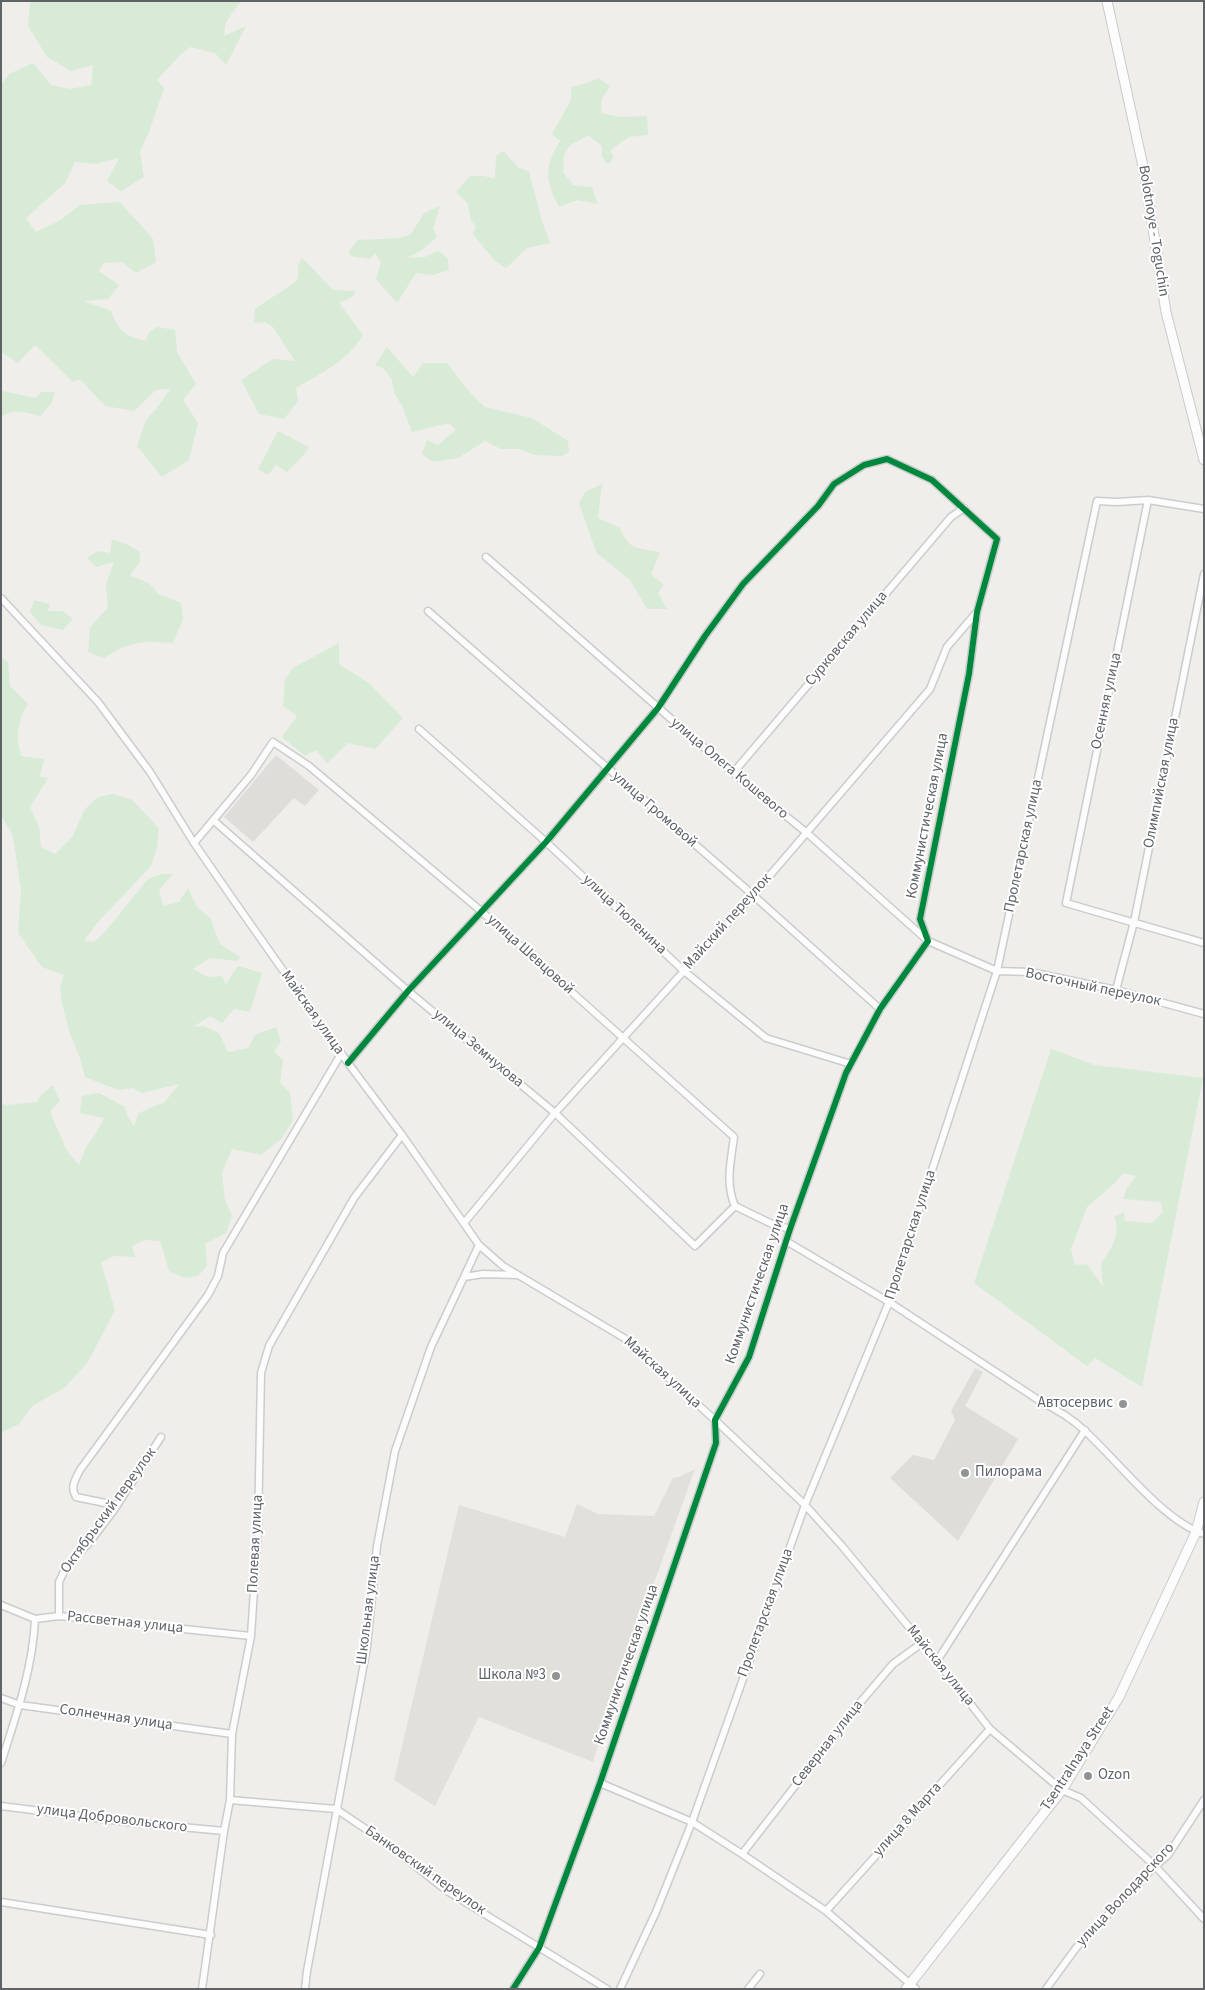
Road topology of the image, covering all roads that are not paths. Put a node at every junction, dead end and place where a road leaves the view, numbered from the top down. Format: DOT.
graph roads {
  1 [pos="1107,1"];
  2 [pos="1204,460"];
  3 [pos="1148,500"];
  4 [pos="964,508"];
  5 [pos="1204,509"];
  6 [pos="486,557"];
  7 [pos="1204,574"];
  8 [pos="1,598"];
  9 [pos="428,611"];
  10 [pos="977,612"];
  11 [pos="658,708"];
  12 [pos="419,728"];
  13 [pos="607,769"];
  14 [pos="732,773"];
  15 [pos="213,820"];
  16 [pos="807,833"];
  17 [pos="546,842"];
  18 [pos="194,843"];
  19 [pos="753,895"];
  20 [pos="481,911"];
  21 [pos="1134,922"];
  22 [pos="928,941"];
  23 [pos="1204,943"];
  24 [pos="684,971"];
  25 [pos="996,971"];
  26 [pos="1116,990"];
  27 [pos="408,991"];
  28 [pos="880,1009"];
  29 [pos="1204,1014"];
  30 [pos="623,1038"];
  31 [pos="341,1054"];
  32 [pos="348,1063"];
  33 [pos="851,1064"];
  34 [pos="555,1113"];
  35 [pos="402,1135"];
  36 [pos="735,1206"];
  37 [pos="464,1223"];
  38 [pos="790,1229"];
  39 [pos="786,1241"];
  40 [pos="479,1245"];
  41 [pos="518,1275"];
  42 [pos="464,1277"];
  43 [pos="889,1302"];
  44 [pos="715,1420"];
  45 [pos="1085,1430"];
  46 [pos="161,1437"];
  47 [pos="1204,1502"];
  48 [pos="805,1505"];
  49 [pos="114,1510"];
  50 [pos="1200,1533"];
  51 [pos="1,1604"];
  52 [pos="59,1616"];
  53 [pos="35,1619"];
  54 [pos="251,1636"];
  55 [pos="922,1643"];
  56 [pos="937,1661"];
  57 [pos="1,1698"];
  58 [pos="20,1705"];
  59 [pos="990,1729"];
  60 [pos="232,1734"];
  61 [pos="1,1763"];
  62 [pos="600,1783"];
  63 [pos="1062,1790"];
  64 [pos="230,1800"];
  65 [pos="1204,1800"];
  66 [pos="1,1806"];
  67 [pos="336,1809"];
  68 [pos="692,1822"];
  69 [pos="224,1831"];
  70 [pos="742,1854"];
  71 [pos="1155,1866"];
  72 [pos="1,1902"];
  73 [pos="826,1911"];
  74 [pos="1204,1920"];
  75 [pos="211,1934"];
  76 [pos="539,1948"];
  77 [pos="760,1974"];
  78 [pos="911,1987"];
  79 [pos="202,1989"];
  80 [pos="305,1989"];
  81 [pos="514,1989"];
  82 [pos="607,1989"];
  83 [pos="620,1989"];
  84 [pos="748,1989"];
  85 [pos="1046,1989"];
  1 -- 2 [label="main road, Bolotnoye - Toguchin"];
  3 -- 5 [label="street"];
  3 -- 21 [label="street, Осенняя улица"];
  3 -- 25 [label="street, Пролетарская улица"];
  4 -- 10 [label="street, Коммунистическая улица"];
  4 -- 11 [label="street"];
  4 -- 14 [label="street, Сурковская улица"];
  6 -- 11 [label="street, улица Олега Кошевого"];
  7 -- 21 [label="street, Олимпийская улица"];
  8 -- 18 [label="street, Майская улица"];
  9 -- 13 [label="street, улица Громовой"];
  10 -- 16 [label="street, Майский переулок"];
  10 -- 22 [label="street, Коммунистическая улица"];
  11 -- 13 [label="street"];
  11 -- 14 [label="street, улица Олега Кошевого"];
  12 -- 17 [label="street, улица Тюленина"];
  13 -- 17 [label="street"];
  13 -- 19 [label="street, улица Громовой"];
  14 -- 16 [label="street, улица Олега Кошевого"];
  15 -- 18 [label="street"];
  15 -- 20 [label="street, улица Шевцовой"];
  15 -- 27 [label="street, улица Земнухова"];
  16 -- 19 [label="street, Майский переулок"];
  16 -- 22 [label="street, улица Олега Кошевого"];
  17 -- 20 [label="street"];
  17 -- 24 [label="street, улица Тюленина"];
  18 -- 31 [label="street, Майская улица"];
  19 -- 24 [label="street, Майский переулок"];
  19 -- 28 [label="street, улица Громовой"];
  20 -- 27 [label="street"];
  20 -- 30 [label="street, улица Шевцовой"];
  21 -- 23 [label="street"];
  21 -- 26 [label="street, Олимпийская улица"];
  22 -- 25 [label="street, Восточный переулок"];
  22 -- 28 [label="street, Коммунистическая улица"];
  24 -- 30 [label="street, Майский переулок"];
  24 -- 33 [label="street, улица Тюленина"];
  25 -- 26 [label="street, Восточный переулок"];
  25 -- 43 [label="street, Пролетарская улица"];
  26 -- 29 [label="street, Восточный переулок"];
  27 -- 32 [label="street"];
  27 -- 34 [label="street, улица Земнухова"];
  28 -- 33 [label="street, Коммунистическая улица"];
  30 -- 34 [label="street, Майский переулок"];
  30 -- 36 [label="street, улица Шевцовой"];
  31 -- 32 [label="street, Майская улица"];
  31 -- 49 [label="street"];
  32 -- 35 [label="street, Майская улица"];
  33 -- 38 [label="street, Коммунистическая улица"];
  34 -- 36 [label="street, улица Земнухова"];
  34 -- 37 [label="street, Майский переулок"];
  35 -- 37 [label="street, Майская улица"];
  35 -- 54 [label="street, Полевая улица"];
  36 -- 38 [label="street"];
  37 -- 40 [label="street, Майская улица"];
  38 -- 39 [label="street, Коммунистическая улица"];
  39 -- 43 [label="street"];
  39 -- 44 [label="street, Коммунистическая улица"];
  40 -- 41 [label="street, Майская улица"];
  40 -- 42 [label="street, Школьная улица"];
  41 -- 42 [label="street"];
  41 -- 44 [label="street, Майская улица"];
  42 -- 67 [label="street, Школьная улица"];
  43 -- 45 [label="street"];
  43 -- 48 [label="street, Пролетарская улица"];
  44 -- 48 [label="street, Майская улица"];
  44 -- 62 [label="street, Коммунистическая улица"];
  45 -- 50 [label="street"];
  45 -- 56 [label="street"];
  46 -- 49 [label="street, Октябрьский переулок"];
  47 -- 50 [label="main road, Tsentralnaya Street"];
  48 -- 55 [label="street, Майская улица"];
  48 -- 68 [label="street, Пролетарская улица"];
  49 -- 52 [label="street, Октябрьский переулок"];
  50 -- 63 [label="main road, Tsentralnaya Street"];
  51 -- 53 [label="street"];
  52 -- 53 [label="street, Рассветная улица"];
  52 -- 54 [label="street, Рассветная улица"];
  53 -- 58 [label="street"];
  54 -- 60 [label="street, Полевая улица"];
  55 -- 56 [label="street, Майская улица"];
  55 -- 70 [label="street, Северная улица"];
  56 -- 59 [label="street, Майская улица"];
  57 -- 58 [label="street, Солнечная улица"];
  58 -- 60 [label="street, Солнечная улица"];
  58 -- 61 [label="street"];
  59 -- 63 [label="street, Майская улица"];
  59 -- 73 [label="street, улица 8 Марта"];
  60 -- 64 [label="street, Полевая улица"];
  62 -- 68 [label="street"];
  62 -- 76 [label="street, Коммунистическая улица"];
  63 -- 71 [label="street, Майская улица"];
  63 -- 78 [label="main road, Tsentralnaya Street"];
  64 -- 67 [label="street, Банковский переулок"];
  64 -- 69 [label="street, Полевая улица"];
  65 -- 71 [label="street, улица Володарского"];
  66 -- 69 [label="street, улица Добровольского"];
  67 -- 76 [label="street, Банковский переулок"];
  67 -- 80 [label="street, Школьная улица"];
  68 -- 70 [label="street"];
  68 -- 83 [label="street, Пролетарская улица"];
  69 -- 75 [label="street, Полевая улица"];
  70 -- 73 [label="street"];
  71 -- 74 [label="street, Майская улица"];
  71 -- 85 [label="street, улица Володарского"];
  72 -- 75 [label="street"];
  73 -- 78 [label="street"];
  75 -- 79 [label="street, Полевая улица"];
  76 -- 81 [label="street, Коммунистическая улица"];
  76 -- 82 [label="street, Банковский переулок"];
  77 -- 84 [label="street"];
}
